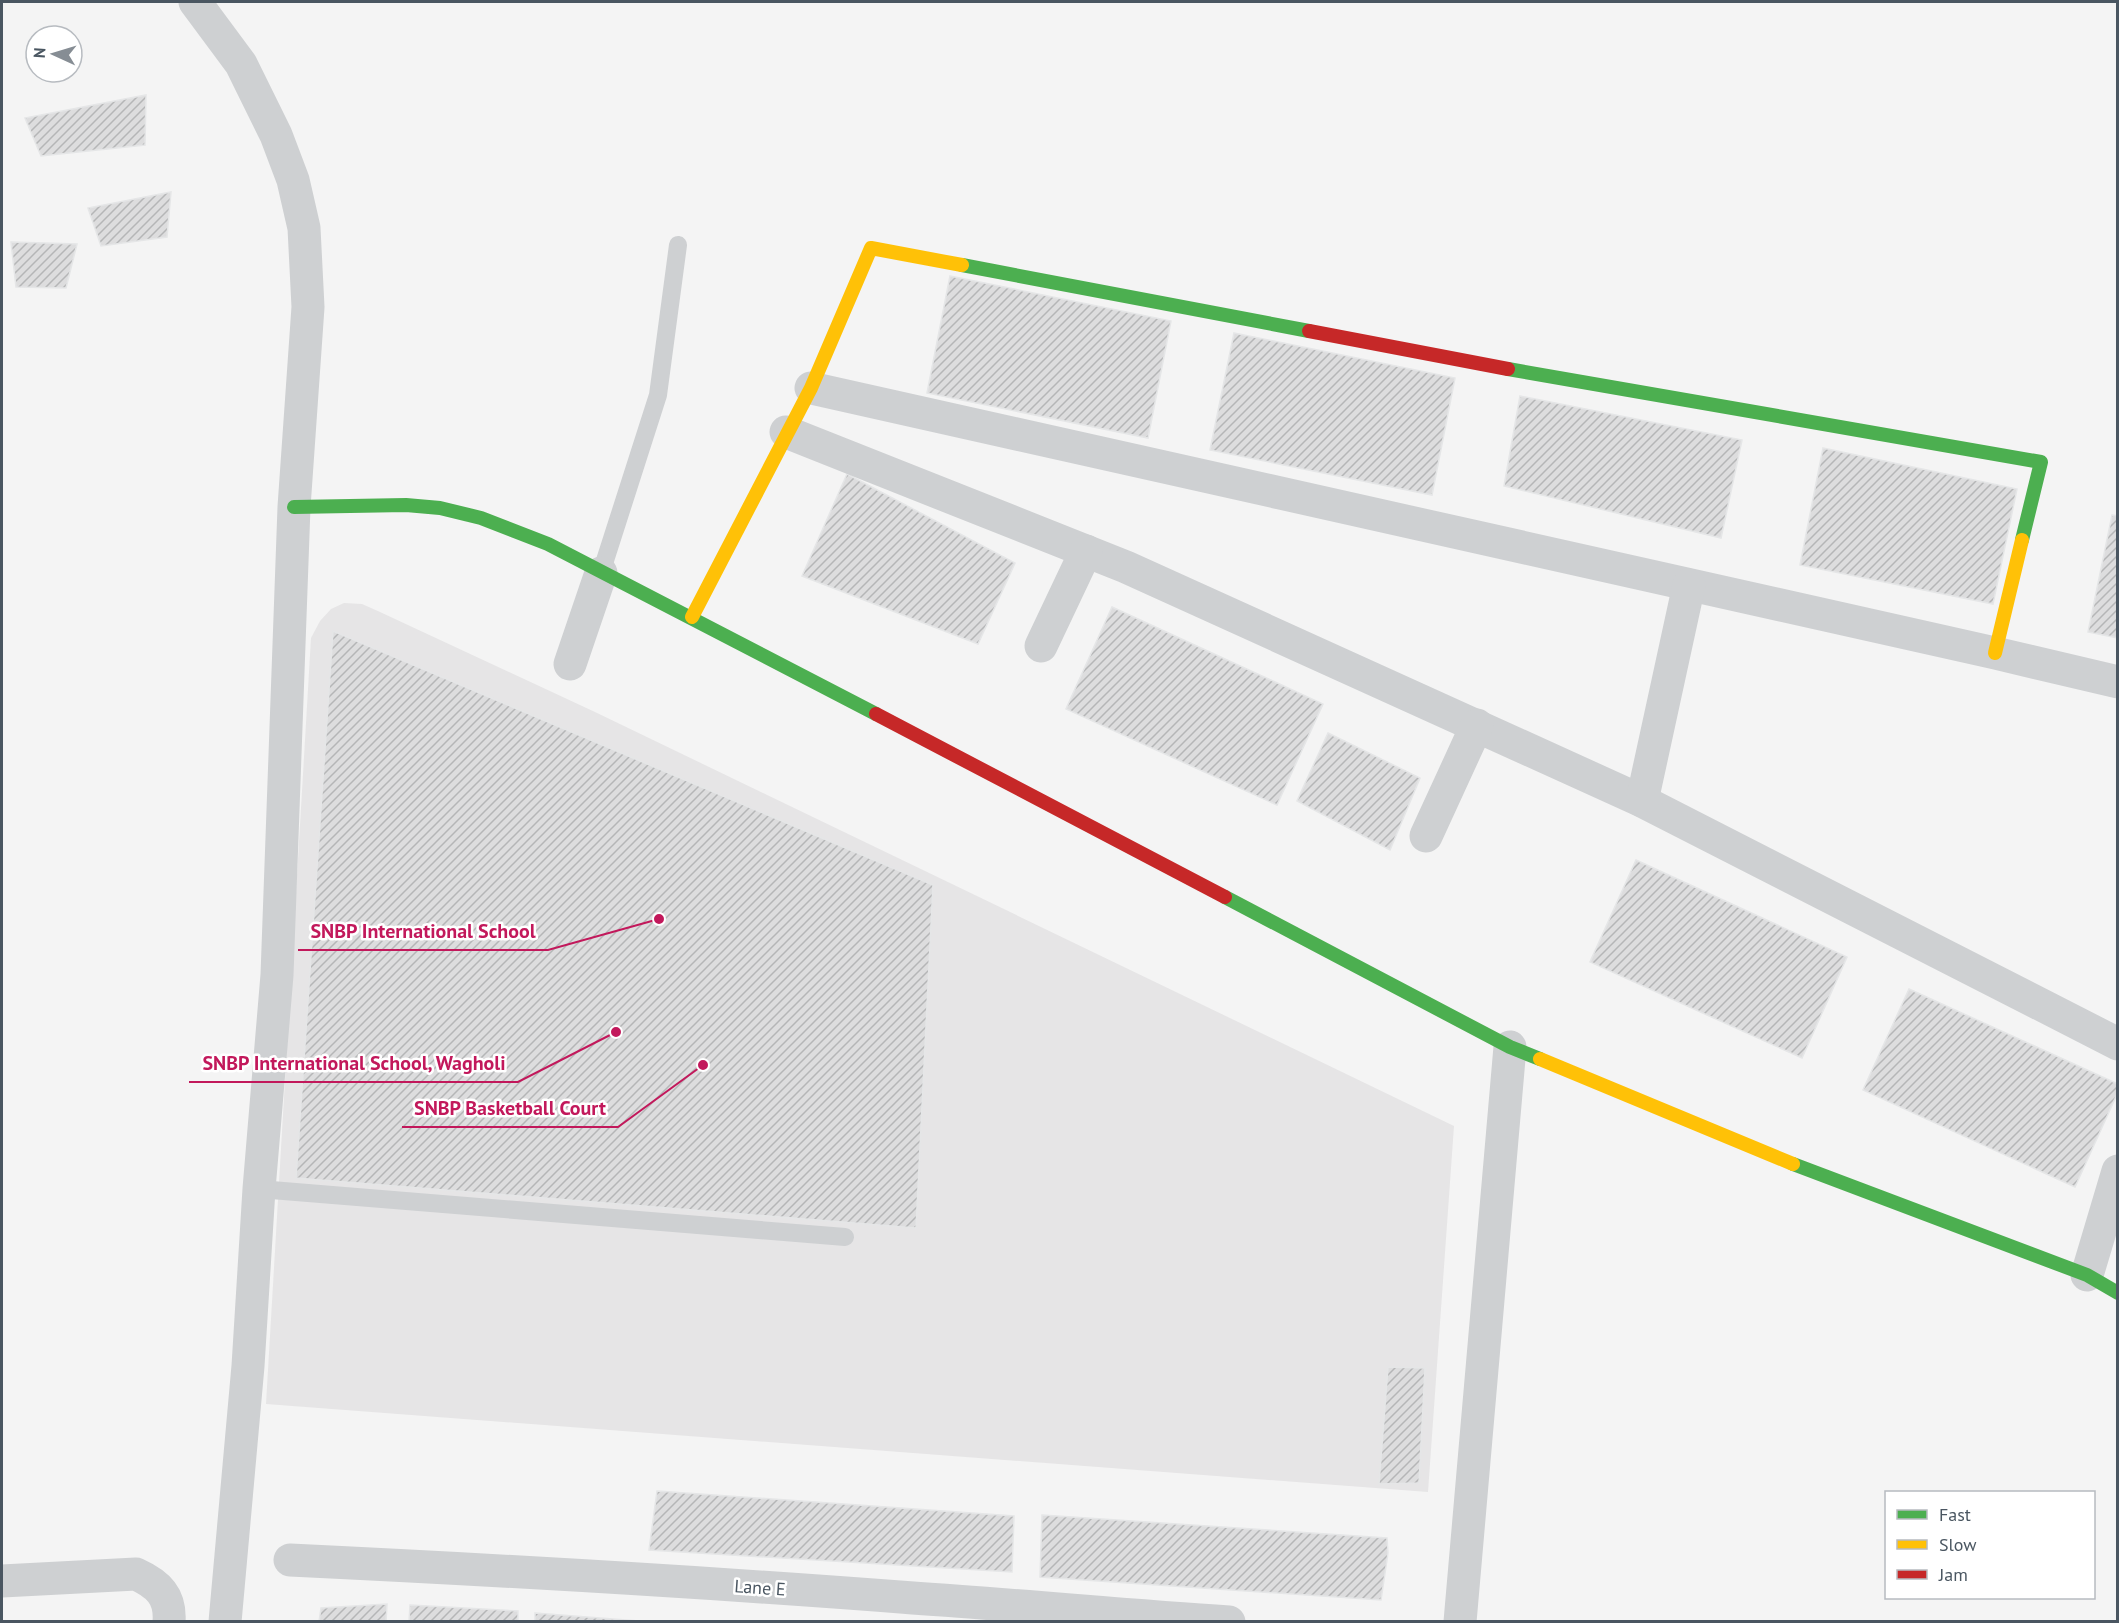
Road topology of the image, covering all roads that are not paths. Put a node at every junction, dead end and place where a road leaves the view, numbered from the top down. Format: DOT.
graph roads {
  1 [pos="195,2"];
  2 [pos="678,245"];
  3 [pos="811,388"];
  4 [pos="786,432"];
  5 [pos="294,507"];
  6 [pos="1086,551"];
  7 [pos="601,573"];
  8 [pos="1689,585"];
  9 [pos="692,617"];
  10 [pos="1041,646"];
  11 [pos="1995,653"];
  12 [pos="570,664"];
  13 [pos="2118,682"];
  14 [pos="1477,725"];
  15 [pos="1642,801"];
  16 [pos="1426,837"];
  17 [pos="2118,1044"];
  18 [pos="1510,1047"];
  19 [pos="2118,1171"];
  20 [pos="259,1189"];
  21 [pos="845,1237"];
  22 [pos="2087,1275"];
  23 [pos="2118,1293"];
  24 [pos="290,1560"];
  25 [pos="2,1581"];
  26 [pos="169,1622"];
  27 [pos="225,1622"];
  28 [pos="1229,1622"];
  29 [pos="1460,1622"];
  1 -- 5 [label="street"];
  2 -- 7 [label="lane"];
  3 -- 4 [label="street"];
  3 -- 8 [label="street"];
  3 -- 11 [label="street"];
  4 -- 6 [label="street"];
  4 -- 9 [label="street"];
  5 -- 7 [label="street"];
  5 -- 20 [label="street"];
  6 -- 10 [label="street"];
  6 -- 14 [label="street"];
  7 -- 9 [label="street"];
  7 -- 12 [label="street"];
  8 -- 11 [label="street"];
  8 -- 15 [label="street"];
  9 -- 18 [label="street"];
  11 -- 13 [label="street"];
  14 -- 15 [label="street"];
  14 -- 16 [label="street"];
  15 -- 17 [label="street"];
  18 -- 22 [label="street"];
  18 -- 29 [label="street"];
  19 -- 22 [label="street"];
  20 -- 21 [label="lane"];
  20 -- 27 [label="street"];
  22 -- 23 [label="street"];
  24 -- 28 [label="street, Lane E"];
  25 -- 26 [label="street"];
}
